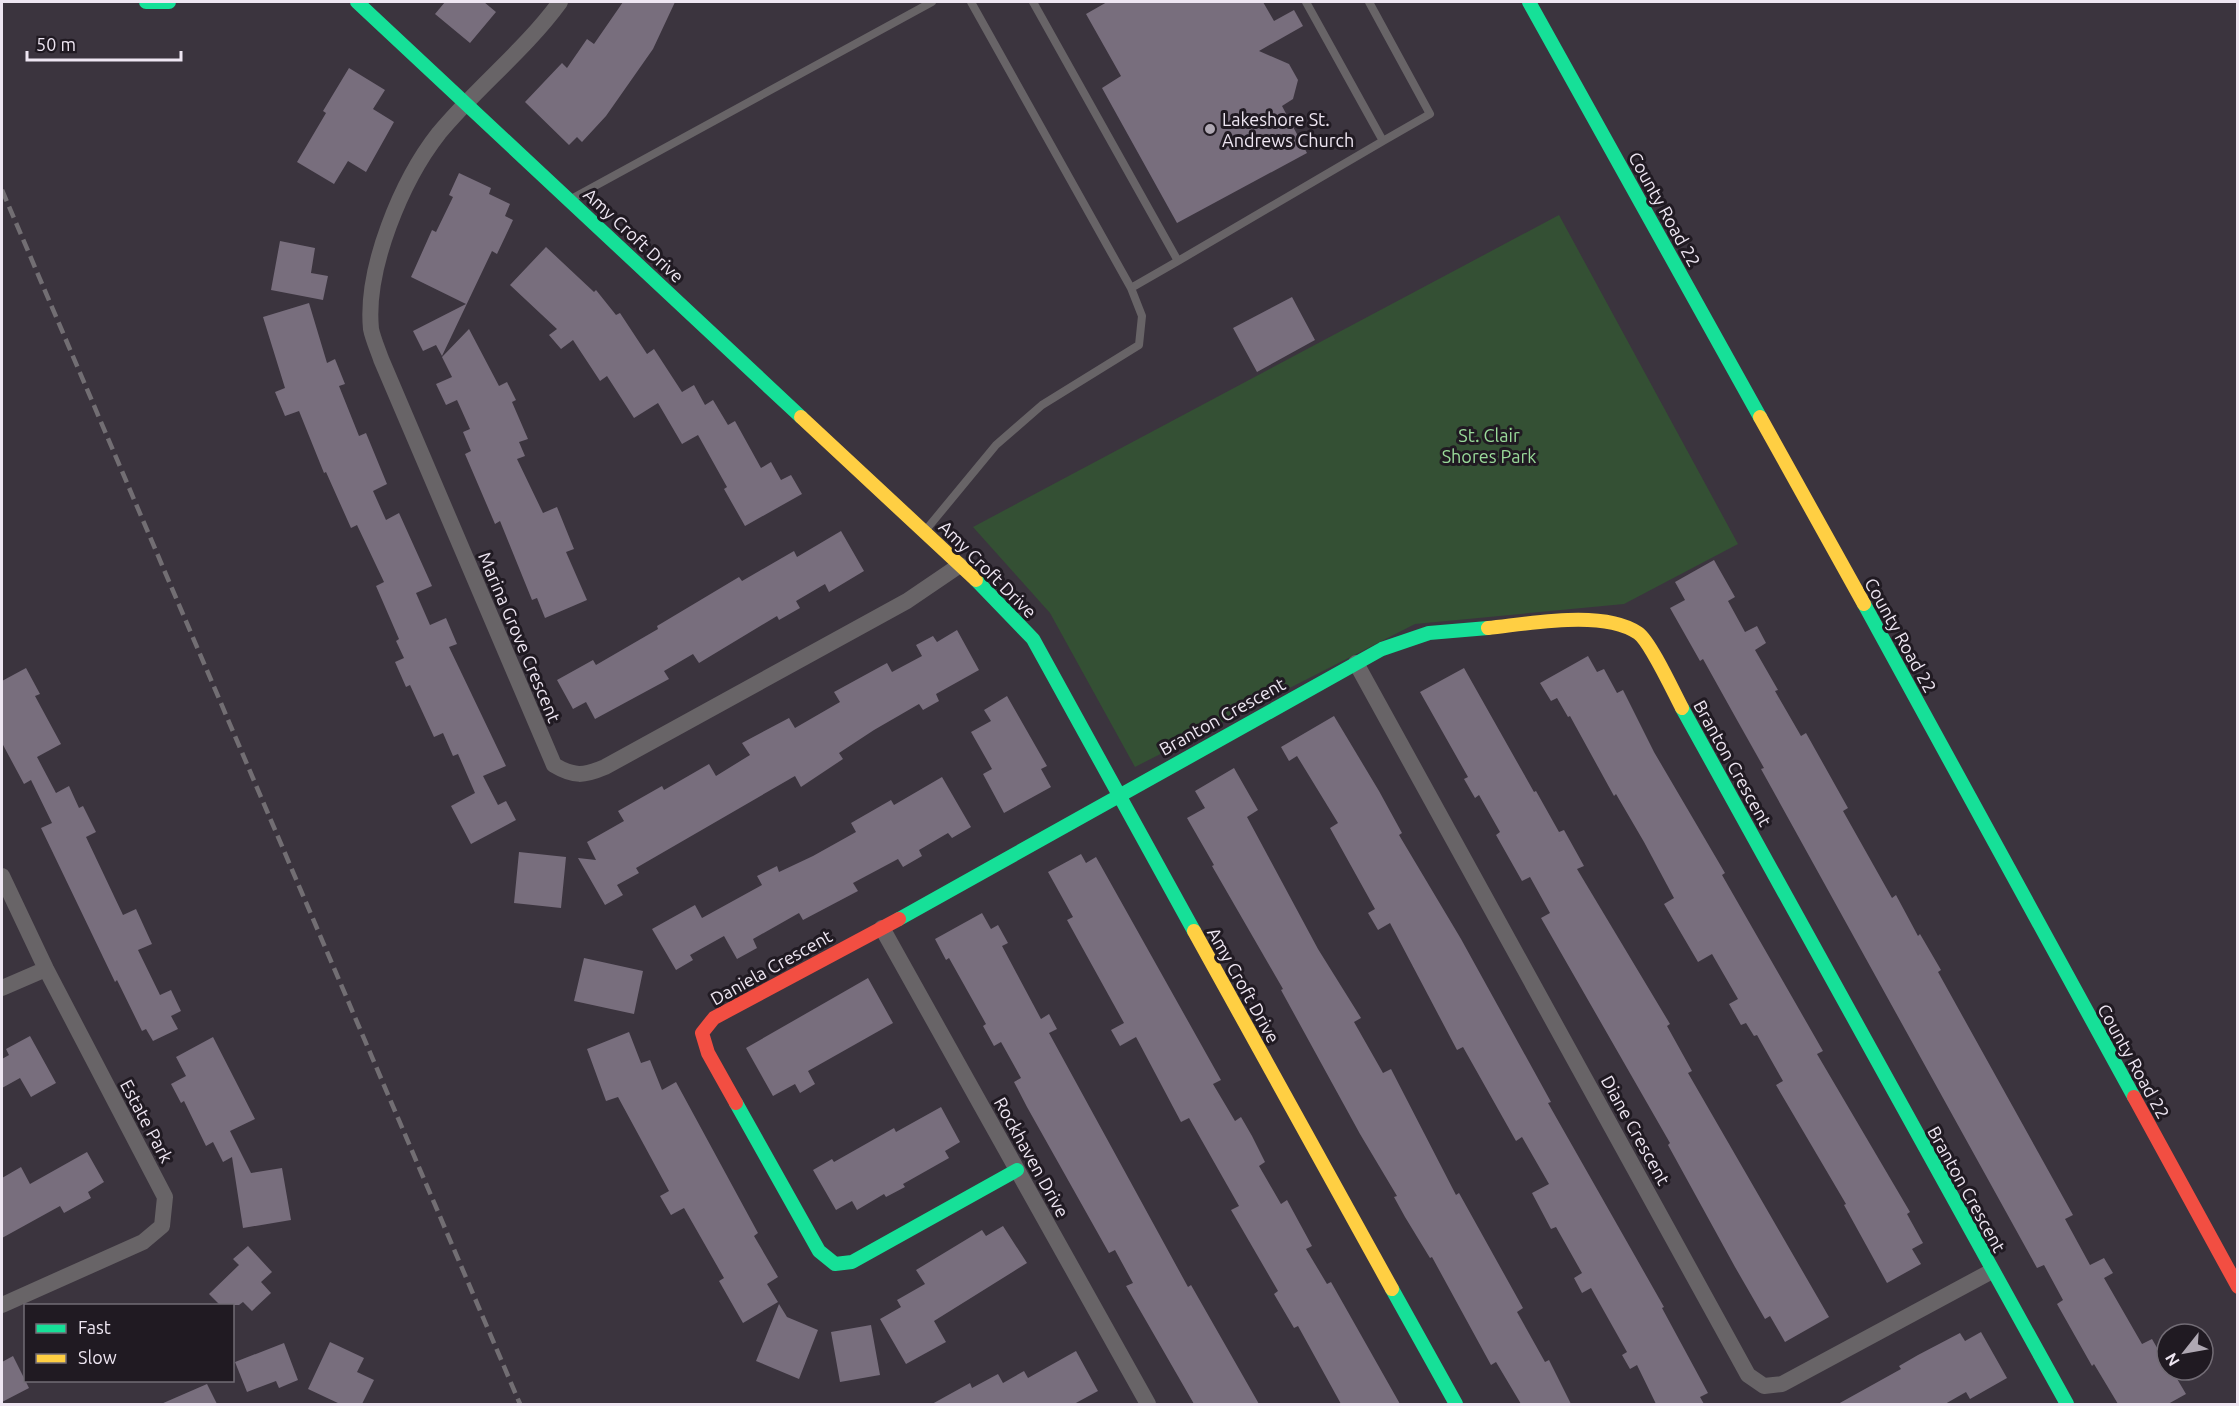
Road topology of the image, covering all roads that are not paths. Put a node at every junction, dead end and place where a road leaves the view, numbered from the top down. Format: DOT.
graph roads {
  1 [pos="146,2"];
  2 [pos="169,2"];
  3 [pos="357,2"];
  4 [pos="560,2"];
  5 [pos="932,2"];
  6 [pos="971,2"];
  7 [pos="1033,2"];
  8 [pos="1306,2"];
  9 [pos="1369,2"];
  10 [pos="1529,2"];
  11 [pos="467,103"];
  12 [pos="1383,141"];
  13 [pos="570,200"];
  14 [pos="1178,261"];
  15 [pos="1131,288"];
  16 [pos="924,531"];
  17 [pos="960,565"];
  18 [pos="1356,663"];
  19 [pos="1119,794"];
  20 [pos="2,876"];
  21 [pos="882,928"];
  22 [pos="46,969"];
  23 [pos="2,988"];
  24 [pos="1017,1170"];
  25 [pos="1992,1271"];
  26 [pos="2238,1287"];
  27 [pos="2,1305"];
  28 [pos="1148,1404"];
  29 [pos="1456,1404"];
  30 [pos="2067,1404"];
  1 -- 2 [label="street"];
  3 -- 11 [label="street, Amy Croft Drive"];
  4 -- 11 [label="street, Marina Grove Crescent"];
  5 -- 13 [label="lane"];
  6 -- 15 [label="lane"];
  7 -- 14 [label="lane"];
  8 -- 12 [label="lane"];
  9 -- 12 [label="lane"];
  10 -- 26 [label="street, County Road 22"];
  11 -- 13 [label="street, Amy Croft Drive"];
  11 -- 17 [label="street, Marina Grove Crescent"];
  12 -- 14 [label="lane"];
  13 -- 16 [label="street, Amy Croft Drive"];
  14 -- 15 [label="lane"];
  15 -- 16 [label="lane"];
  16 -- 17 [label="street, Amy Croft Drive"];
  17 -- 19 [label="street, Amy Croft Drive"];
  18 -- 19 [label="street, Branton Crescent"];
  18 -- 25 [label="street, Branton Crescent"];
  18 -- 25 [label="street, Diane Crescent"];
  19 -- 21 [label="street, Daniela Crescent"];
  19 -- 29 [label="street, Amy Croft Drive"];
  20 -- 22 [label="street, Estate Park"];
  21 -- 24 [label="street, Rockhaven Drive"];
  21 -- 24 [label="street, Daniela Crescent"];
  22 -- 23 [label="street"];
  22 -- 27 [label="street, Estate Park"];
  24 -- 28 [label="street, Rockhaven Drive"];
  25 -- 30 [label="street, Branton Crescent"];
}
